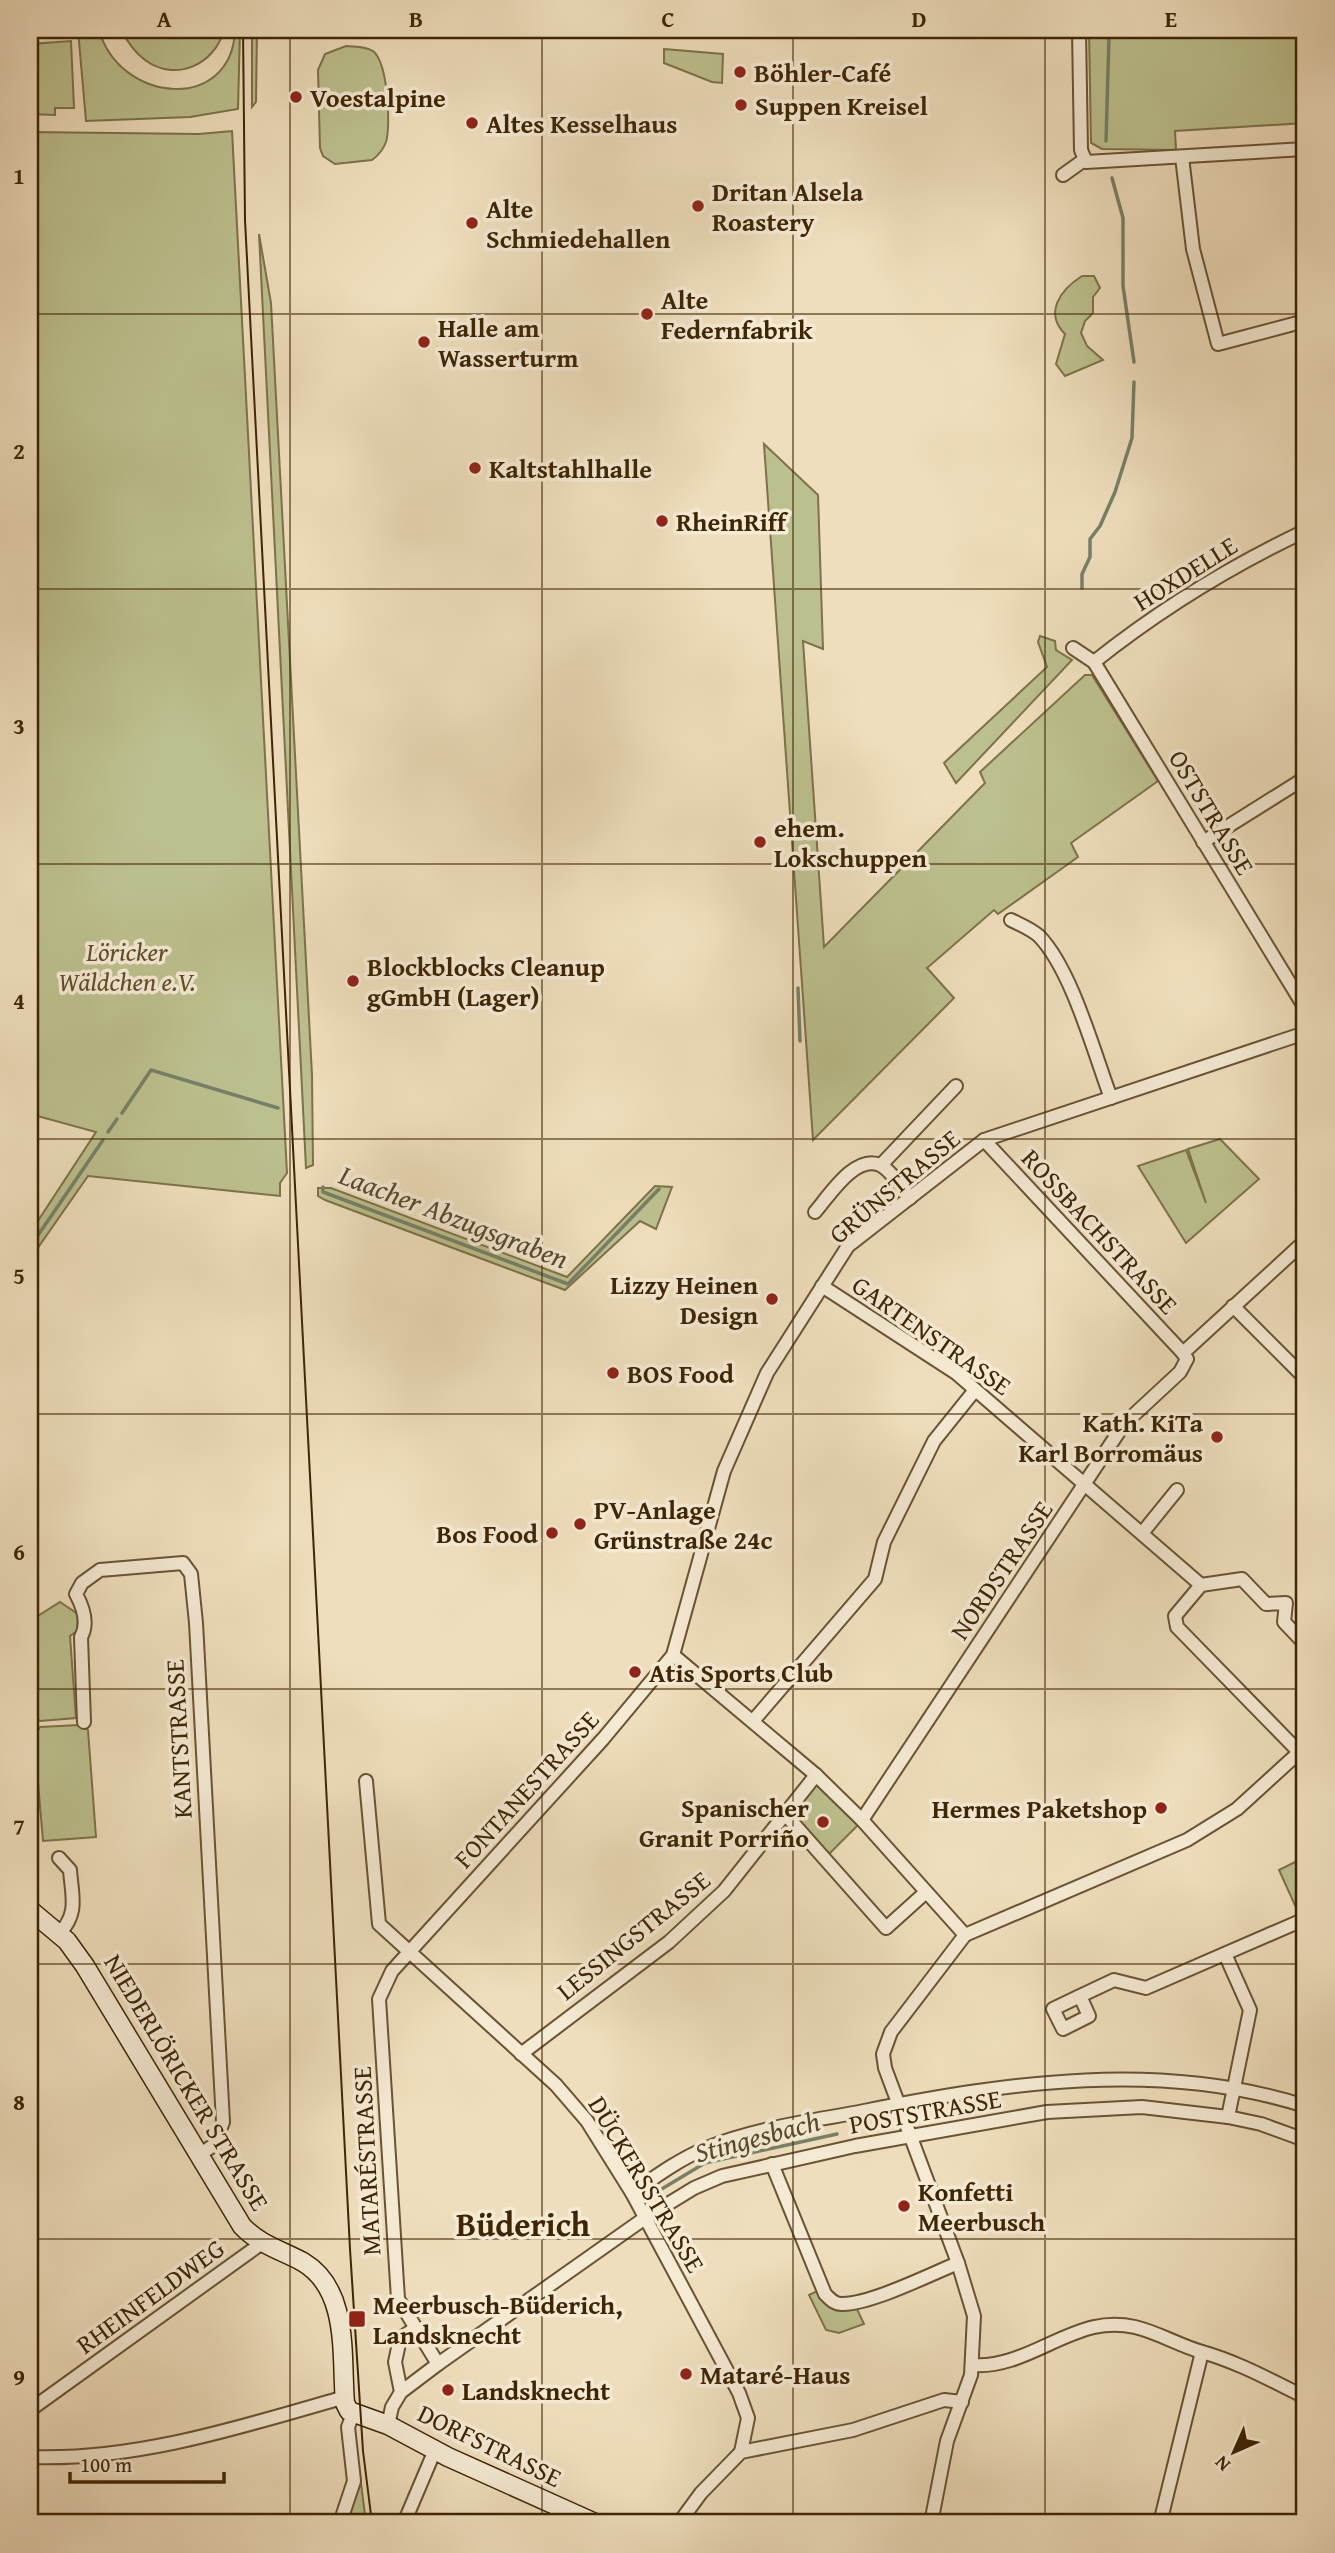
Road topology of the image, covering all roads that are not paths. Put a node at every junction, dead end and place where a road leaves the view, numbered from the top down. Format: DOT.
graph roads {
  1 [pos="1079,30"];
  2 [pos="1305,149"];
  3 [pos="1182,157"];
  4 [pos="1084,160"];
  5 [pos="1063,175"];
  6 [pos="1305,321"];
  7 [pos="1305,531"];
  8 [pos="1073,648"];
  9 [pos="1094,662"];
  10 [pos="1305,778"];
  11 [pos="1203,842"];
  12 [pos="1011,920"];
  13 [pos="1305,1007"];
  14 [pos="1305,1033"];
  15 [pos="956,1086"];
  16 [pos="1111,1098"];
  17 [pos="984,1140"];
  18 [pos="881,1165"];
  19 [pos="910,1198"];
  20 [pos="815,1212"];
  21 [pos="1305,1241"];
  22 [pos="822,1286"];
  23 [pos="1233,1306"];
  24 [pos="1183,1353"];
  25 [pos="1305,1378"];
  26 [pos="975,1390"];
  27 [pos="1086,1483"];
  28 [pos="1177,1490"];
  29 [pos="1143,1532"];
  30 [pos="1201,1585"];
  31 [pos="1305,1644"];
  32 [pos="673,1655"];
  33 [pos="84,1721"];
  34 [pos="753,1721"];
  35 [pos="1303,1750"];
  36 [pos="816,1775"];
  37 [pos="366,1781"];
  38 [pos="785,1814"];
  39 [pos="862,1820"];
  40 [pos="59,1858"];
  41 [pos="926,1892"];
  42 [pos="30,1910"];
  43 [pos="1305,1919"];
  44 [pos="59,1934"];
  45 [pos="965,1935"];
  46 [pos="411,1952"];
  47 [pos="1225,1954"];
  48 [pos="1080,1996"];
  49 [pos="521,2054"];
  50 [pos="1232,2089"];
  51 [pos="897,2104"];
  52 [pos="1305,2106"];
  53 [pos="1228,2117"];
  54 [pos="910,2136"];
  55 [pos="1305,2140"];
  56 [pos="199,2155"];
  57 [pos="772,2164"];
  58 [pos="632,2193"];
  59 [pos="645,2218"];
  60 [pos="262,2243"];
  61 [pos="958,2263"];
  62 [pos="415,2328"];
  63 [pos="1202,2352"];
  64 [pos="438,2364"];
  65 [pos="972,2365"];
  66 [pos="401,2392"];
  67 [pos="345,2397"];
  68 [pos="1305,2398"];
  69 [pos="962,2402"];
  70 [pos="30,2410"];
  71 [pos="357,2416"];
  72 [pos="388,2424"];
  73 [pos="435,2450"];
  74 [pos="741,2452"];
  75 [pos="30,2457"];
  76 [pos="340,2523"];
  77 [pos="404,2523"];
  78 [pos="595,2523"];
  79 [pos="679,2523"];
  80 [pos="931,2523"];
  81 [pos="1160,2523"];
  1 -- 4 [label="street"];
  2 -- 3 [label="street"];
  3 -- 4 [label="street"];
  3 -- 6 [label="street"];
  4 -- 5 [label="street"];
  7 -- 9 [label="street, HOXDELLE"];
  8 -- 9 [label="street, OSTSTRASSE"];
  9 -- 11 [label="street, OSTSTRASSE"];
  10 -- 11 [label="street"];
  11 -- 13 [label="street, OSTSTRASSE"];
  12 -- 16 [label="street"];
  14 -- 16 [label="street, GRÜNSTRASSE"];
  15 -- 18 [label="street"];
  16 -- 17 [label="street, GRÜNSTRASSE"];
  17 -- 19 [label="street, GRÜNSTRASSE"];
  17 -- 24 [label="street, ROSSBACHSTRASSE"];
  18 -- 19 [label="street"];
  18 -- 20 [label="street"];
  19 -- 22 [label="street, GRÜNSTRASSE"];
  21 -- 23 [label="street, NORDSTRASSE"];
  22 -- 26 [label="street, GARTENSTRASSE"];
  22 -- 32 [label="street, GRÜNSTRASSE"];
  23 -- 24 [label="street, NORDSTRASSE"];
  23 -- 25 [label="street"];
  24 -- 27 [label="street, NORDSTRASSE"];
  26 -- 27 [label="street, GARTENSTRASSE"];
  26 -- 34 [label="street"];
  27 -- 29 [label="street, GARTENSTRASSE"];
  27 -- 39 [label="street, NORDSTRASSE"];
  28 -- 29 [label="street"];
  29 -- 30 [label="street, GARTENSTRASSE"];
  30 -- 31 [label="street"];
  30 -- 35 [label="street"];
  32 -- 34 [label="street"];
  32 -- 46 [label="street, FONTANESTRASSE"];
  33 -- 56 [label="street, KANTSTRASSE"];
  34 -- 36 [label="street"];
  35 -- 45 [label="street"];
  36 -- 38 [label="street, LESSINGSTRASSE"];
  36 -- 39 [label="street"];
  37 -- 46 [label="street"];
  38 -- 41 [label="street"];
  38 -- 49 [label="street, LESSINGSTRASSE"];
  39 -- 41 [label="street"];
  40 -- 44 [label="street"];
  41 -- 45 [label="street"];
  42 -- 44 [label="main road, NIEDERLÖRICKER STRASSE"];
  43 -- 47 [label="street"];
  44 -- 56 [label="main road, NIEDERLÖRICKER STRASSE"];
  45 -- 51 [label="street"];
  46 -- 49 [label="street, DÜCKERSSTRASSE"];
  46 -- 62 [label="street, MATARÉSTRASSE"];
  47 -- 48 [label="street"];
  47 -- 50 [label="street"];
  49 -- 58 [label="street, DÜCKERSSTRASSE"];
  50 -- 51 [label="street, POSTSTRASSE"];
  50 -- 52 [label="street, POSTSTRASSE"];
  50 -- 53 [label="street"];
  51 -- 54 [label="street"];
  51 -- 58 [label="street, POSTSTRASSE"];
  53 -- 54 [label="street, POSTSTRASSE"];
  53 -- 55 [label="street, POSTSTRASSE"];
  54 -- 57 [label="street, POSTSTRASSE"];
  54 -- 61 [label="street"];
  56 -- 60 [label="main road, NIEDERLÖRICKER STRASSE"];
  57 -- 59 [label="street, POSTSTRASSE"];
  57 -- 61 [label="street"];
  58 -- 59 [label="street, DÜCKERSSTRASSE"];
  59 -- 64 [label="street, POSTSTRASSE"];
  59 -- 74 [label="street, DÜCKERSSTRASSE"];
  60 -- 67 [label="main road, NIEDERLÖRICKER STRASSE"];
  60 -- 70 [label="street, RHEINFELDWEG"];
  61 -- 65 [label="street"];
  62 -- 64 [label="street, MATARÉSTRASSE"];
  62 -- 66 [label="street"];
  63 -- 65 [label="street"];
  63 -- 68 [label="street"];
  63 -- 81 [label="street"];
  64 -- 66 [label="street, POSTSTRASSE"];
  65 -- 69 [label="street"];
  66 -- 72 [label="street"];
  67 -- 71 [label="main road, NIEDERLÖRICKER STRASSE"];
  67 -- 75 [label="street"];
  69 -- 74 [label="street"];
  69 -- 80 [label="street"];
  71 -- 72 [label="main road, DORFSTRASSE"];
  71 -- 76 [label="street"];
  72 -- 73 [label="main road, DORFSTRASSE"];
  73 -- 77 [label="street"];
  73 -- 78 [label="main road, DORFSTRASSE"];
  74 -- 79 [label="street"];
}
